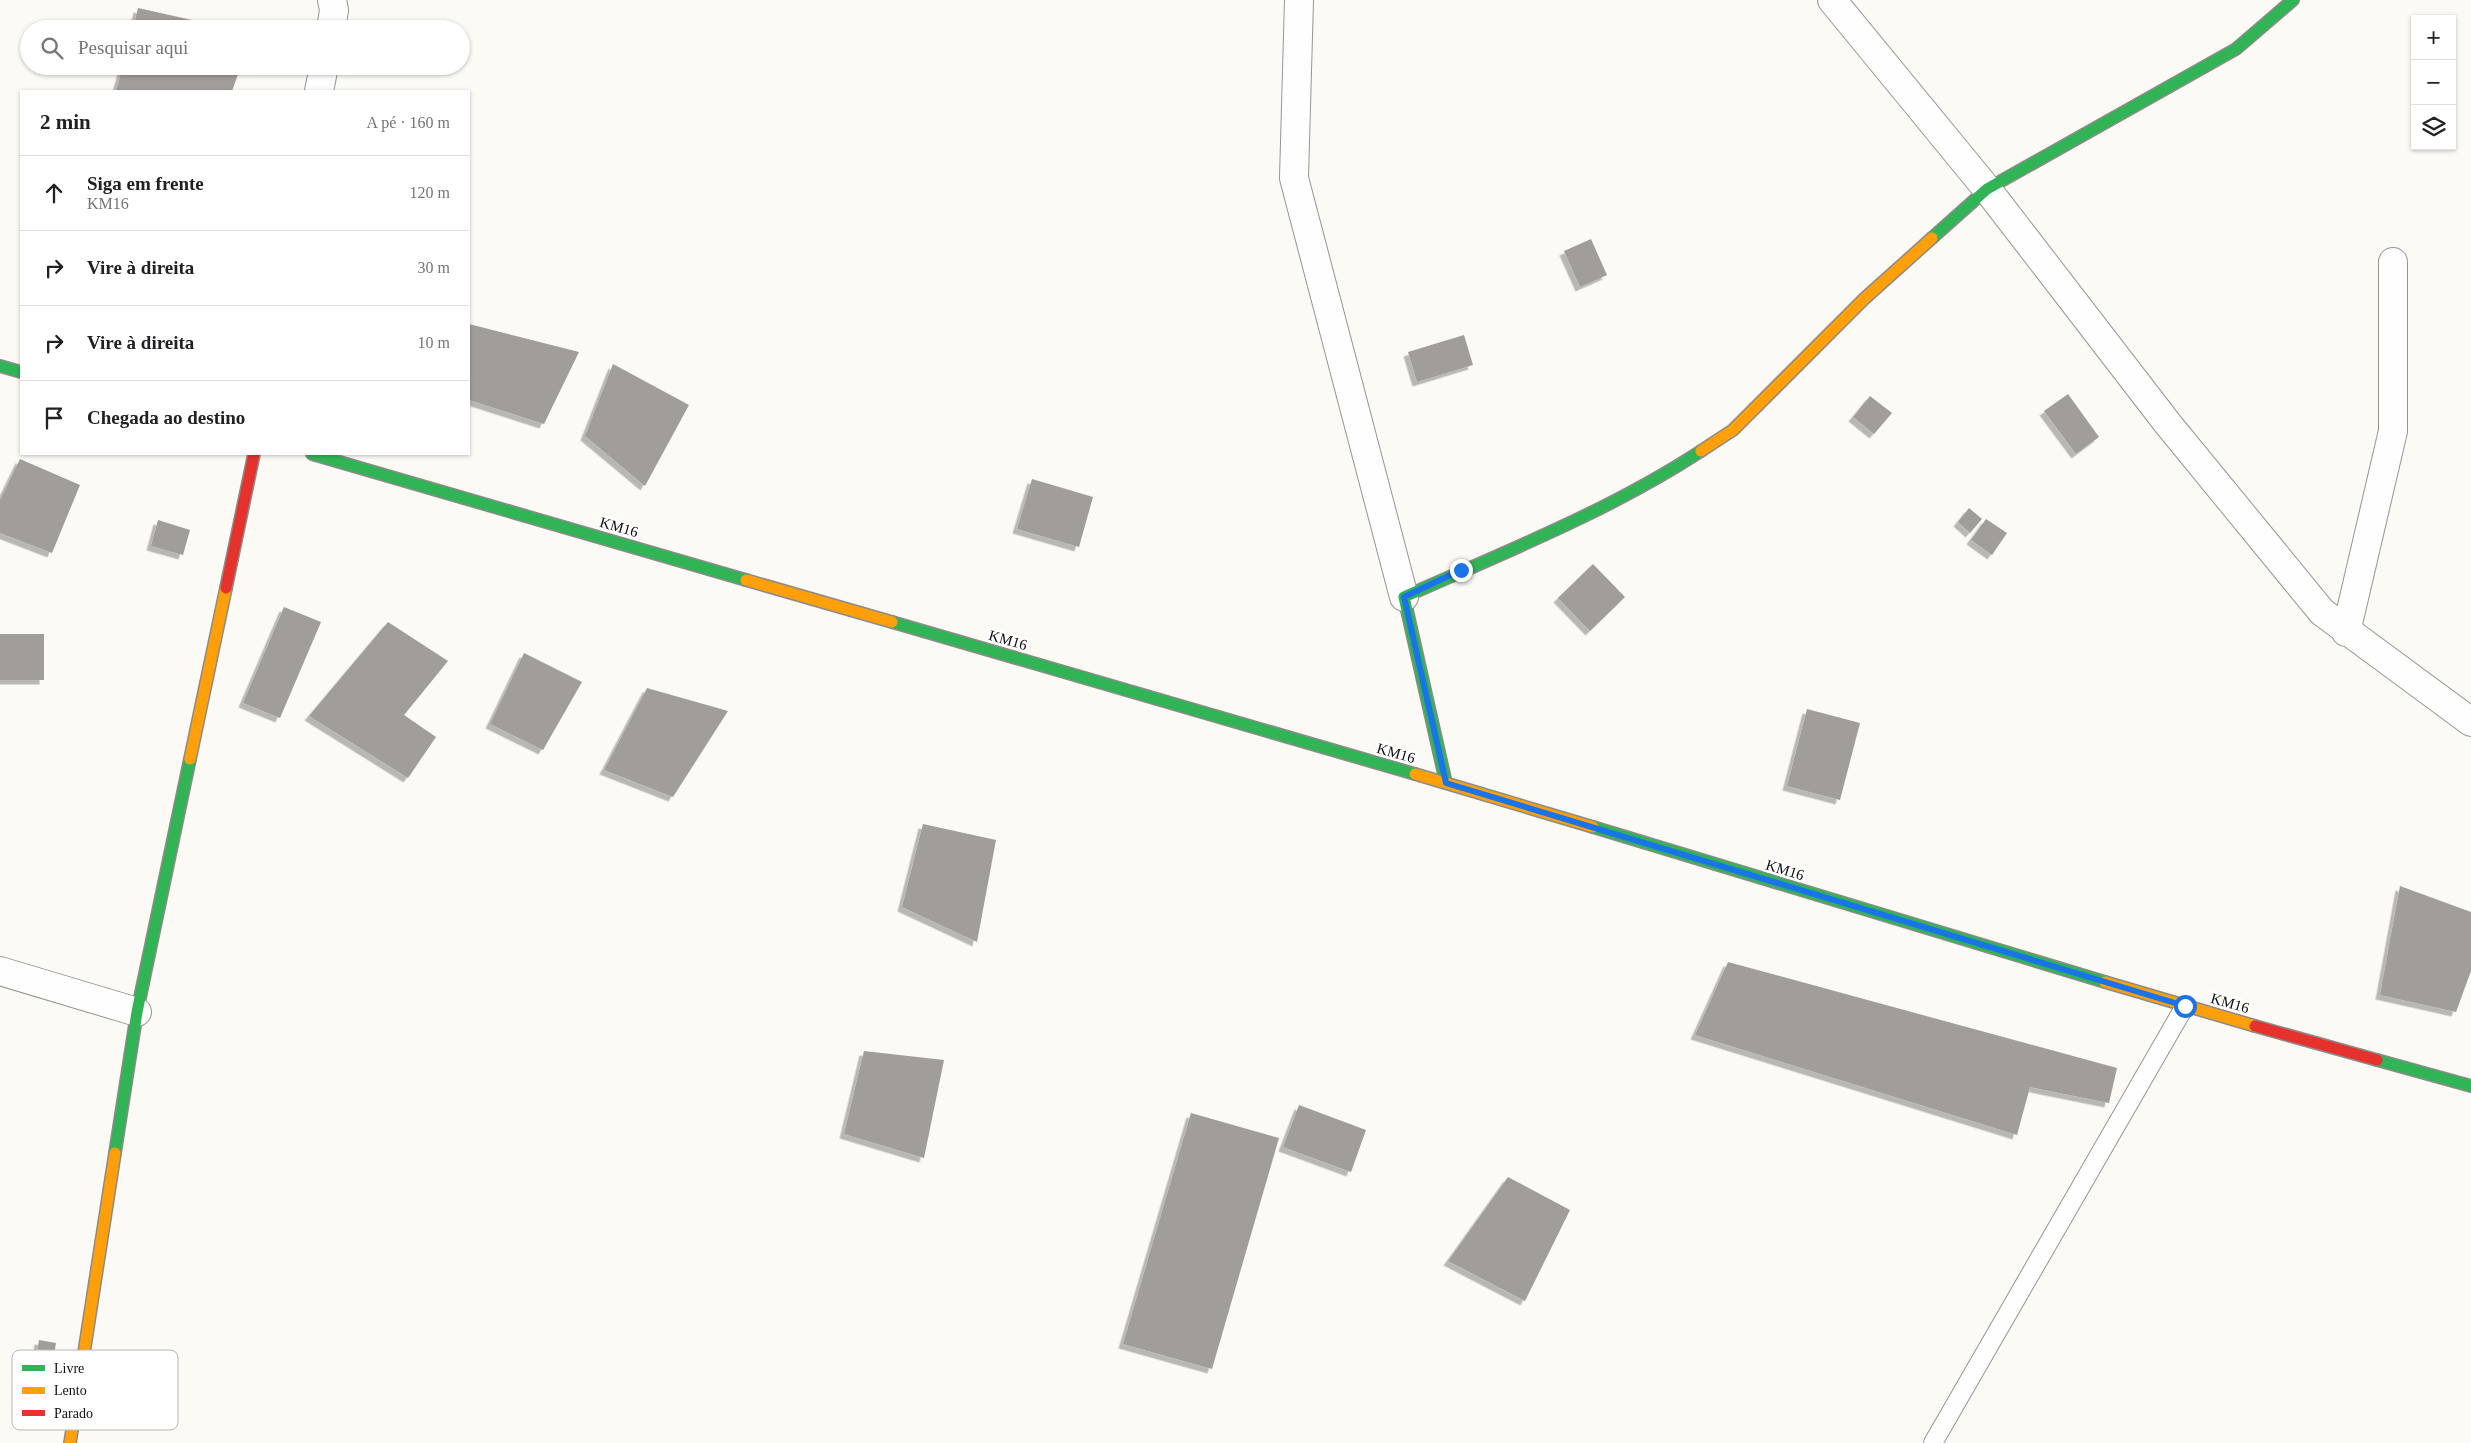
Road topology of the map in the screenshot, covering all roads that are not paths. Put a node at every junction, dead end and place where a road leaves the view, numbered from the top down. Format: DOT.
graph roads {
  1 [pos="332,0"];
  2 [pos="1299,0"];
  3 [pos="1832,0"];
  4 [pos="2292,0"];
  5 [pos="332,20"];
  6 [pos="322,75"];
  7 [pos="319,90"];
  8 [pos="1987,189"];
  9 [pos="2393,262"];
  10 [pos="0,366"];
  11 [pos="20,372"];
  12 [pos="254,455"];
  13 [pos="315,455"];
  14 [pos="1404,597"];
  15 [pos="2346,632"];
  16 [pos="2471,722"];
  17 [pos="1446,783"];
  18 [pos="0,972"];
  19 [pos="2185,1006"];
  20 [pos="137,1012"];
  21 [pos="2471,1086"];
  22 [pos="84,1350"];
  23 [pos="72,1430"];
  24 [pos="70,1443"];
  25 [pos="1933,1443"];
  1 -- 5 [label="street"];
  2 -- 14 [label="street"];
  3 -- 8 [label="street"];
  4 -- 8 [label="street"];
  6 -- 7 [label="street"];
  8 -- 14 [label="street"];
  8 -- 15 [label="street"];
  9 -- 15 [label="street"];
  10 -- 11 [label="street"];
  12 -- 20 [label="street"];
  13 -- 17 [label="street, KM16"];
  14 -- 17 [label="street"];
  15 -- 16 [label="street"];
  17 -- 19 [label="street, KM16"];
  18 -- 20 [label="street"];
  19 -- 21 [label="street, KM16"];
  19 -- 25 [label="lane"];
  20 -- 22 [label="street"];
  23 -- 24 [label="street"];
}
